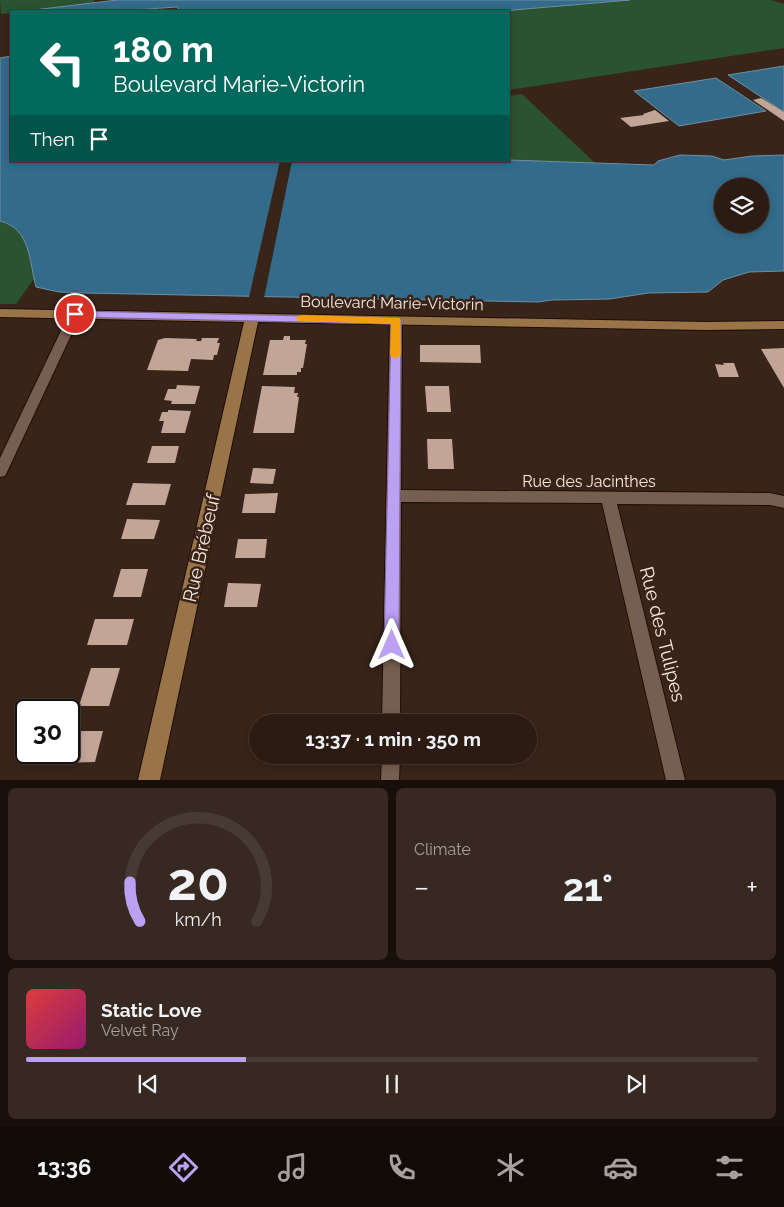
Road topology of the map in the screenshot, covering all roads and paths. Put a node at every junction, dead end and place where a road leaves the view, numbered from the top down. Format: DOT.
graph roads {
  1 [pos="0,313"];
  2 [pos="75,314"];
  3 [pos="252,317"];
  4 [pos="396,320"];
  5 [pos="784,325"];
  6 [pos="5,449"];
  7 [pos="0,472"];
  8 [pos="394,496"];
  9 [pos="608,498"];
  10 [pos="784,502"];
  11 [pos="391,714"];
  12 [pos="390,764"];
  13 [pos="150,780"];
  14 [pos="390,780"];
  15 [pos="676,780"];
  1 -- 2 [label="street, Boulevard Marie-Victorin"];
  2 -- 3 [label="street, Boulevard Marie-Victorin"];
  2 -- 6 [label="street"];
  3 -- 4 [label="street, Boulevard Marie-Victorin"];
  3 -- 13 [label="street, Rue Brébeuf"];
  4 -- 5 [label="street, Boulevard Marie-Victorin"];
  4 -- 8 [label="street"];
  6 -- 7 [label="street"];
  8 -- 9 [label="street, Rue des Jacinthes"];
  8 -- 11 [label="street"];
  9 -- 10 [label="street, Rue des Jacinthes"];
  9 -- 15 [label="street, Rue des Tulipes"];
  12 -- 14 [label="street"];
}
